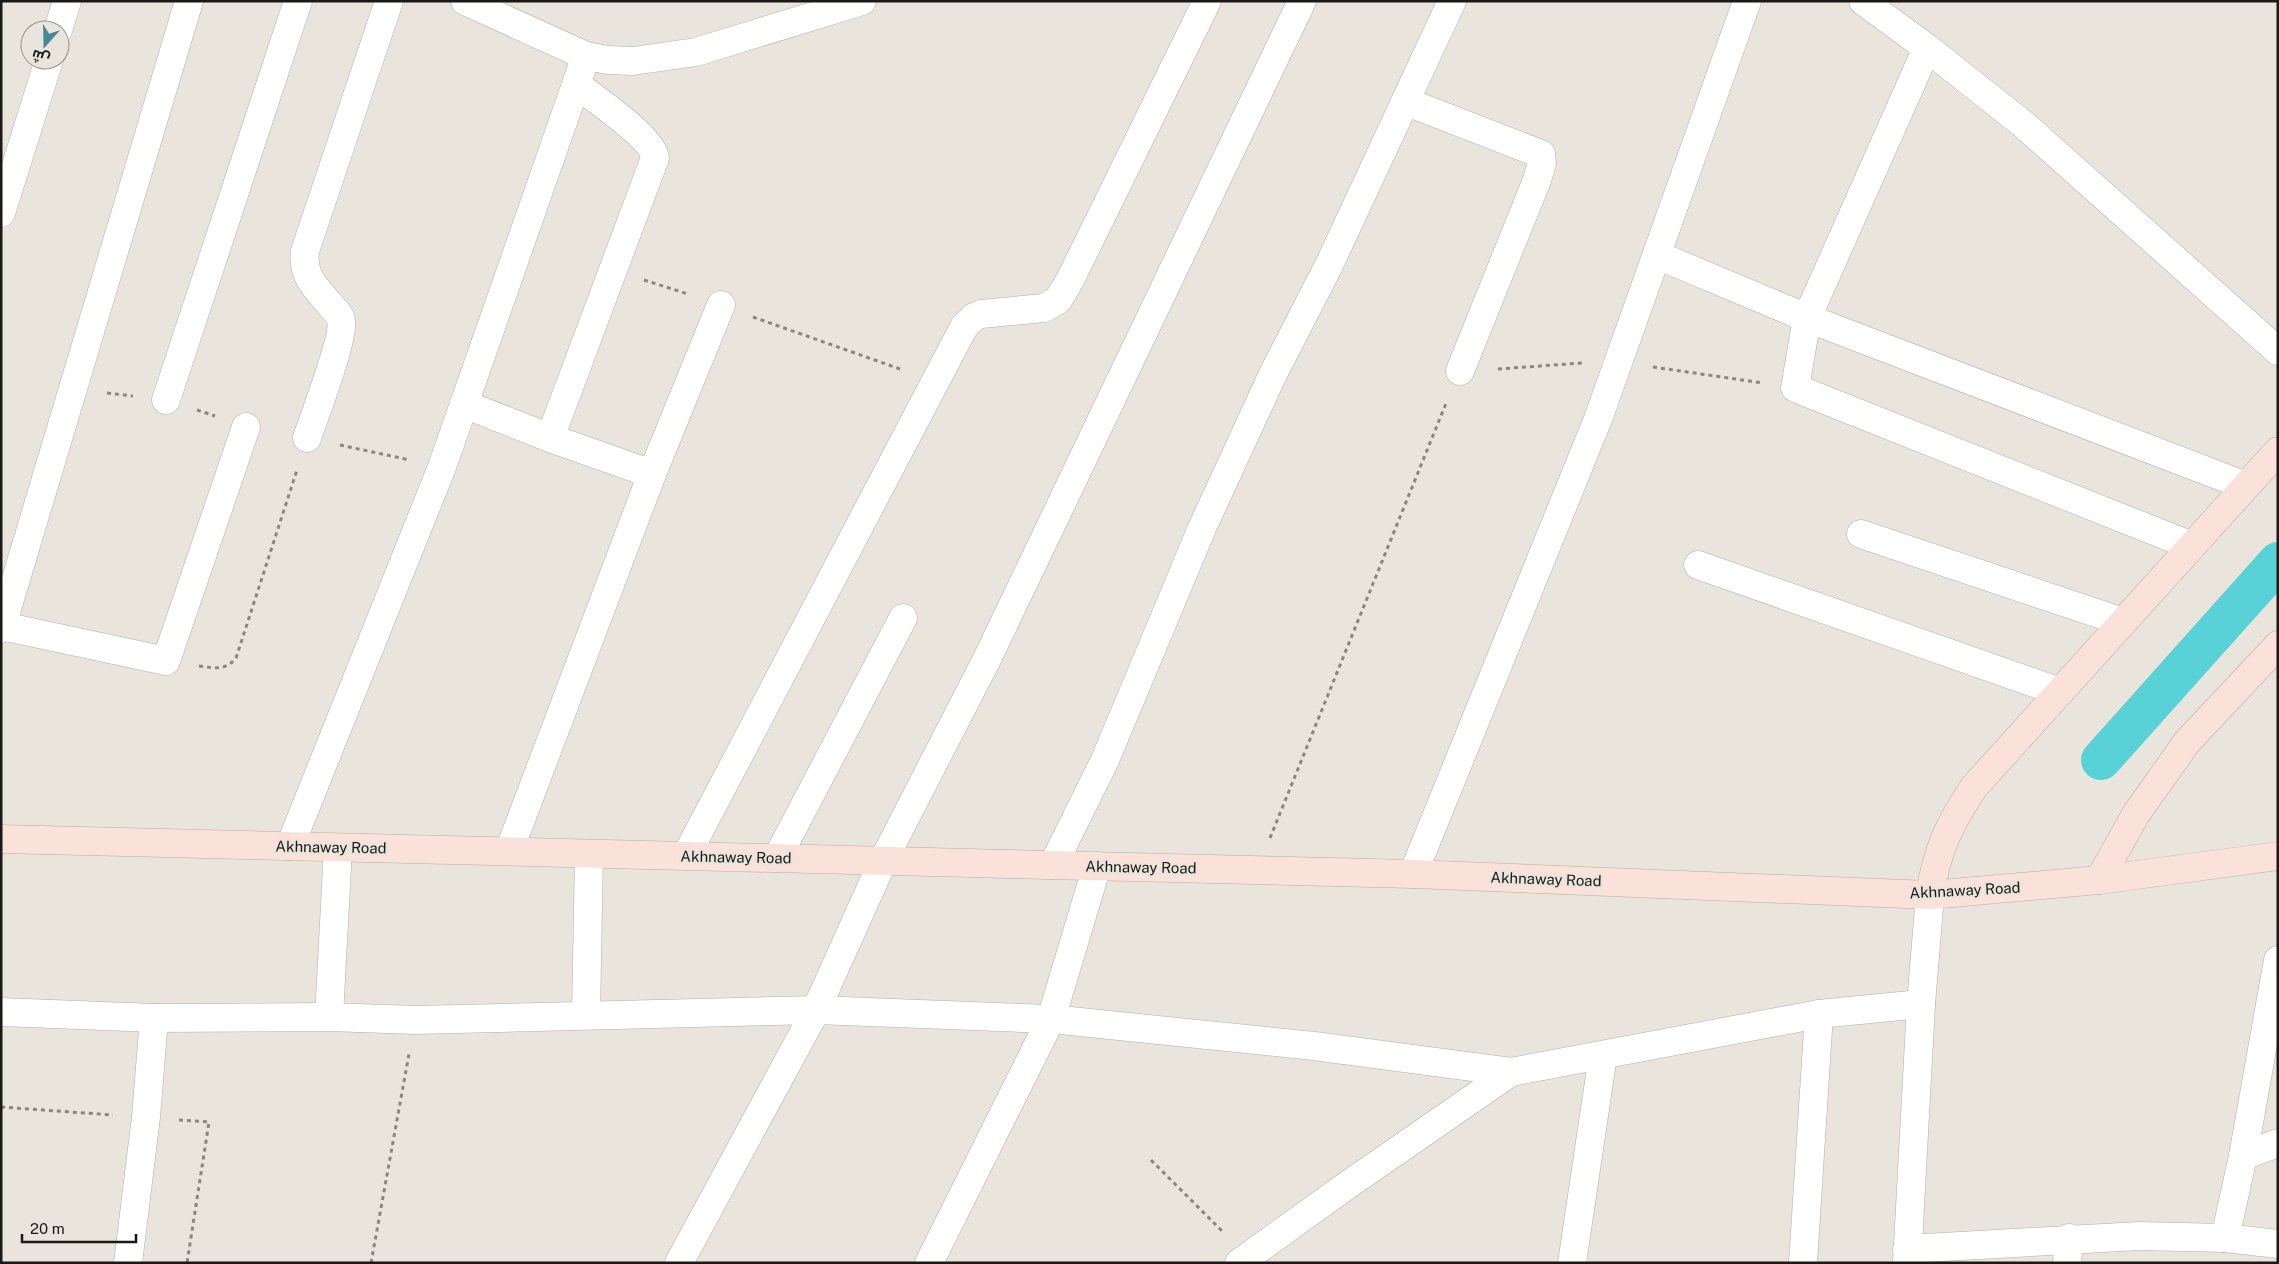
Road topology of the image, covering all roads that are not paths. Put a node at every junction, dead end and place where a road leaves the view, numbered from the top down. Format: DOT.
graph roads {
  1 [pos="67,1"];
  2 [pos="189,1"];
  3 [pos="298,1"];
  4 [pos="389,1"];
  5 [pos="465,1"];
  6 [pos="862,1"];
  7 [pos="1207,1"];
  8 [pos="1302,1"];
  9 [pos="1452,1"];
  10 [pos="1747,1"];
  11 [pos="1864,1"];
  12 [pos="61,20"];
  13 [pos="1927,48"];
  14 [pos="586,56"];
  15 [pos="46,70"];
  16 [pos="577,85"];
  17 [pos="1407,102"];
  18 [pos="1,213"];
  19 [pos="1657,254"];
  20 [pos="721,305"];
  21 [pos="1808,318"];
  22 [pos="2278,351"];
  23 [pos="1460,371"];
  24 [pos="166,400"];
  25 [pos="464,404"];
  26 [pos="246,427"];
  27 [pos="307,438"];
  28 [pos="550,438"];
  29 [pos="2278,452"];
  30 [pos="652,474"];
  31 [pos="2246,486"];
  32 [pos="1861,534"];
  33 [pos="2192,546"];
  34 [pos="1698,565"];
  35 [pos="903,618"];
  36 [pos="2123,622"];
  37 [pos="2,628"];
  38 [pos="2278,645"];
  39 [pos="2060,692"];
  40 [pos="1,839"];
  41 [pos="290,846"];
  42 [pos="338,848"];
  43 [pos="509,852"];
  44 [pos="589,854"];
  45 [pos="686,856"];
  46 [pos="2278,856"];
  47 [pos="777,858"];
  48 [pos="883,860"];
  49 [pos="1053,865"];
  50 [pos="1097,866"];
  51 [pos="1412,874"];
  52 [pos="2099,880"];
  53 [pos="1930,895"];
  54 [pos="2278,960"];
  55 [pos="1921,1004"];
  56 [pos="816,1010"];
  57 [pos="1,1012"];
  58 [pos="1819,1014"];
  59 [pos="586,1015"];
  60 [pos="329,1016"];
  61 [pos="154,1018"];
  62 [pos="1051,1019"];
  63 [pos="1603,1055"];
  64 [pos="1512,1072"];
  65 [pos="2278,1144"];
  66 [pos="2243,1156"];
  67 [pos="2225,1238"];
  68 [pos="2278,1244"];
  69 [pos="2068,1251"];
  70 [pos="1907,1256"];
  71 [pos="1244,1259"];
  72 [pos="128,1263"];
  73 [pos="679,1263"];
  74 [pos="929,1263"];
  75 [pos="1572,1263"];
  76 [pos="1803,1263"];
  1 -- 12 [label="street"];
  2 -- 37 [label="street"];
  3 -- 24 [label="street"];
  4 -- 27 [label="street"];
  5 -- 14 [label="street"];
  6 -- 14 [label="street"];
  7 -- 45 [label="street"];
  8 -- 48 [label="street"];
  9 -- 17 [label="street"];
  10 -- 19 [label="street"];
  11 -- 13 [label="street"];
  13 -- 21 [label="street"];
  13 -- 22 [label="street"];
  14 -- 16 [label="street"];
  15 -- 18 [label="street"];
  16 -- 25 [label="street"];
  16 -- 28 [label="street"];
  17 -- 23 [label="street"];
  17 -- 49 [label="street"];
  19 -- 21 [label="street"];
  19 -- 51 [label="street"];
  20 -- 30 [label="street"];
  21 -- 31 [label="street"];
  21 -- 33 [label="street"];
  25 -- 28 [label="street"];
  25 -- 41 [label="street"];
  26 -- 37 [label="street"];
  28 -- 30 [label="street"];
  29 -- 31 [label="street"];
  30 -- 43 [label="street"];
  31 -- 33 [label="street"];
  32 -- 36 [label="street"];
  33 -- 36 [label="street"];
  34 -- 39 [label="street"];
  35 -- 47 [label="street"];
  36 -- 39 [label="street"];
  38 -- 52 [label="street"];
  39 -- 53 [label="street"];
  40 -- 41 [label="street, Akhnaway Road"];
  41 -- 42 [label="street, Akhnaway Road"];
  42 -- 43 [label="street, Akhnaway Road"];
  42 -- 60 [label="street"];
  43 -- 44 [label="street, Akhnaway Road"];
  44 -- 45 [label="street, Akhnaway Road"];
  44 -- 59 [label="street"];
  45 -- 47 [label="street, Akhnaway Road"];
  46 -- 52 [label="street, Akhnaway Road"];
  47 -- 48 [label="street, Akhnaway Road"];
  48 -- 49 [label="street, Akhnaway Road"];
  48 -- 56 [label="street"];
  49 -- 50 [label="street, Akhnaway Road"];
  50 -- 51 [label="street, Akhnaway Road"];
  50 -- 62 [label="street"];
  51 -- 53 [label="street, Akhnaway Road"];
  52 -- 53 [label="street, Akhnaway Road"];
  53 -- 55 [label="street"];
  54 -- 66 [label="street"];
  55 -- 58 [label="street"];
  55 -- 70 [label="street"];
  56 -- 59 [label="street"];
  56 -- 62 [label="street"];
  56 -- 73 [label="street"];
  57 -- 61 [label="street"];
  58 -- 63 [label="street"];
  58 -- 76 [label="street"];
  59 -- 60 [label="street"];
  60 -- 61 [label="street"];
  61 -- 72 [label="street"];
  62 -- 64 [label="street"];
  62 -- 74 [label="street"];
  63 -- 64 [label="street"];
  63 -- 75 [label="street"];
  64 -- 71 [label="street"];
  65 -- 66 [label="street"];
  66 -- 67 [label="street"];
  67 -- 68 [label="street"];
  67 -- 69 [label="street"];
  69 -- 70 [label="street"];
}
